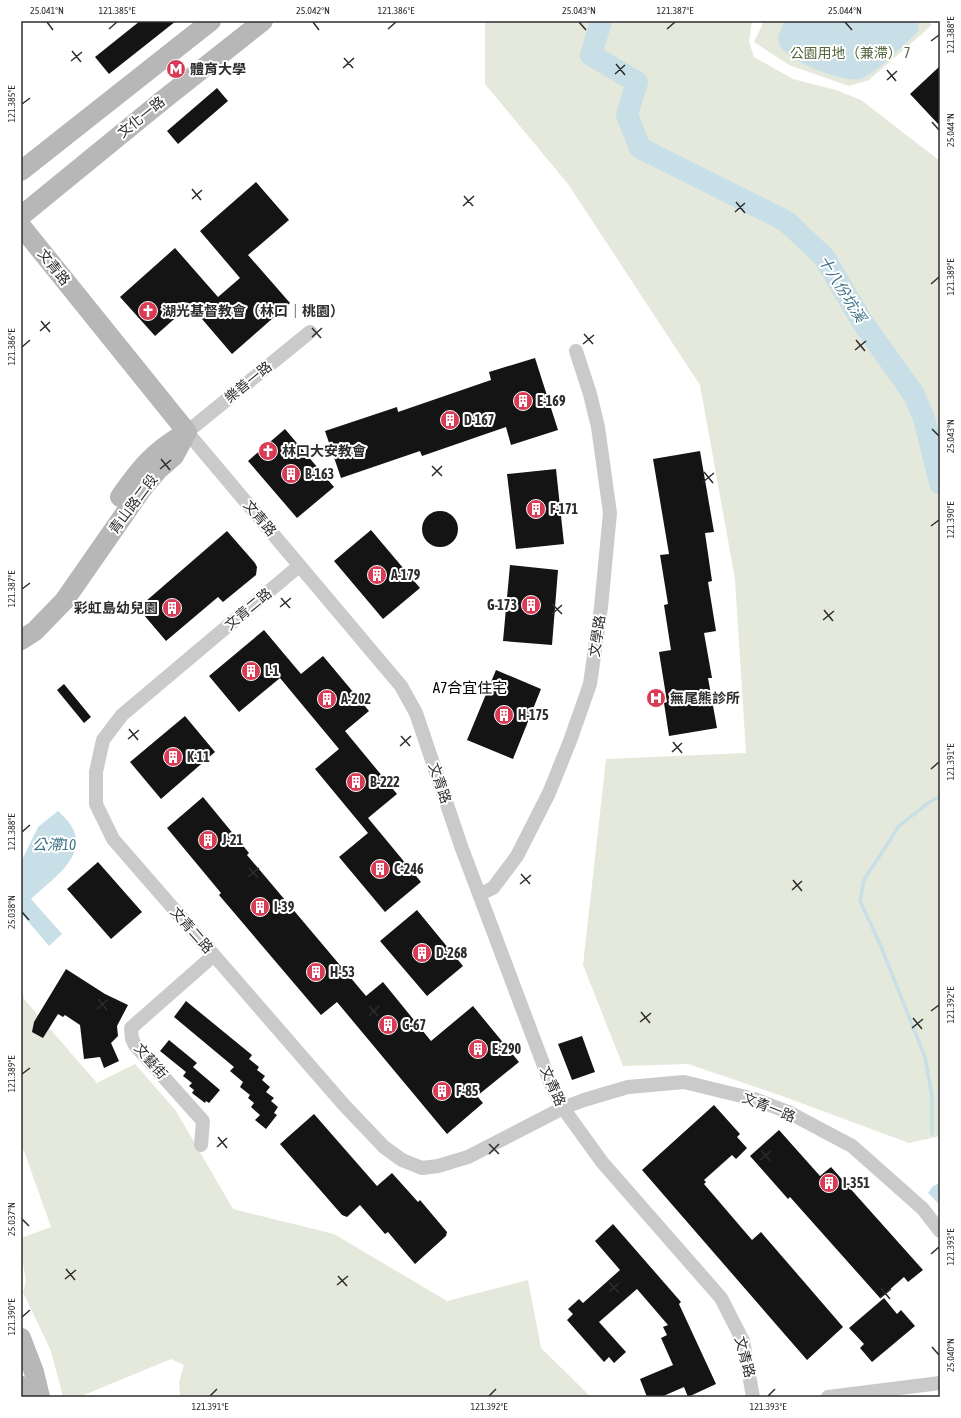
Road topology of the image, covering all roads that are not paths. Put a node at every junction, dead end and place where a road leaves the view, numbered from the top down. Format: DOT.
graph roads {
  1 [pos="211,21"];
  2 [pos="263,21"];
  3 [pos="21,171"];
  4 [pos="21,216"];
  5 [pos="21,226"];
  6 [pos="310,332"];
  7 [pos="576,351"];
  8 [pos="187,432"];
  9 [pos="299,566"];
  10 [pos="21,625"];
  11 [pos="21,640"];
  12 [pos="480,894"];
  13 [pos="214,955"];
  14 [pos="563,1108"];
  15 [pos="201,1145"];
  16 [pos="940,1231"];
  17 [pos="21,1338"];
  18 [pos="940,1383"];
  19 [pos="21,1386"];
  20 [pos="24,1397"];
  21 [pos="40,1397"];
  22 [pos="753,1397"];
  23 [pos="828,1397"];
  1 -- 3 [label="street"];
  2 -- 4 [label="street, 文化一路"];
  5 -- 8 [label="street, 文青路"];
  6 -- 8 [label="street, 樂善一路"];
  7 -- 12 [label="street, 文學路"];
  8 -- 9 [label="street, 文青路"];
  8 -- 10 [label="street, 青山路二段"];
  8 -- 11 [label="street, 青山路二段"];
  9 -- 12 [label="street, 文青路"];
  9 -- 13 [label="street, 文青二路"];
  12 -- 14 [label="street, 文青路"];
  13 -- 14 [label="street, 文青二路"];
  13 -- 15 [label="street, 文藝街"];
  14 -- 16 [label="street, 文青一路"];
  14 -- 22 [label="street, 文青路"];
  17 -- 21 [label="street"];
  18 -- 23 [label="street"];
  19 -- 20 [label="street"];
}
